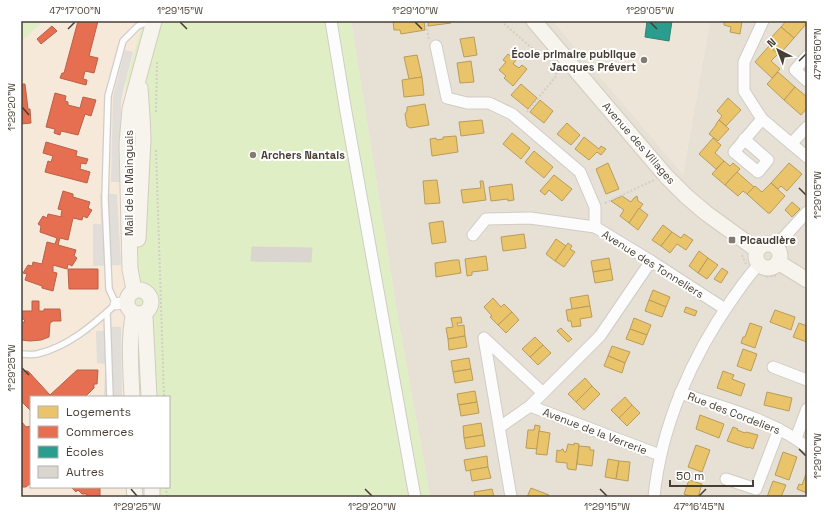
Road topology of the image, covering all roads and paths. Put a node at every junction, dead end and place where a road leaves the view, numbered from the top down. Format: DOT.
graph roads {
  1 [pos="150,21"];
  2 [pos="154,21"];
  3 [pos="331,21"];
  4 [pos="426,21"];
  5 [pos="534,21"];
  6 [pos="763,21"];
  7 [pos="433,44"];
  8 [pos="807,56"];
  9 [pos="548,58"];
  10 [pos="157,59"];
  11 [pos="807,81"];
  12 [pos="156,115"];
  13 [pos="762,119"];
  14 [pos="520,121"];
  15 [pos="807,127"];
  16 [pos="744,139"];
  17 [pos="156,143"];
  18 [pos="791,144"];
  19 [pos="807,157"];
  20 [pos="657,178"];
  21 [pos="595,207"];
  22 [pos="807,212"];
  23 [pos="595,227"];
  24 [pos="473,235"];
  25 [pos="775,247"];
  26 [pos="758,257"];
  27 [pos="651,261"];
  28 [pos="778,262"];
  29 [pos="807,280"];
  30 [pos="132,302"];
  31 [pos="725,309"];
  32 [pos="107,312"];
  33 [pos="21,354"];
  34 [pos="772,367"];
  35 [pos="807,380"];
  36 [pos="543,393"];
  37 [pos="680,393"];
  38 [pos="110,396"];
  39 [pos="132,396"];
  40 [pos="149,396"];
  41 [pos="164,396"];
  42 [pos="530,406"];
  43 [pos="807,409"];
  44 [pos="500,427"];
  45 [pos="779,429"];
  46 [pos="796,438"];
  47 [pos="807,447"];
  48 [pos="660,455"];
  49 [pos="726,479"];
  50 [pos="415,497"];
  51 [pos="511,497"];
  52 [pos="654,497"];
  1 -- 30 [label="lane"];
  2 -- 30 [label="street, Mail de la Mainguais"];
  3 -- 50 [label="street"];
  4 -- 7 [label="path"];
  5 -- 26 [label="street, Avenue des Villages"];
  6 -- 13 [label="street"];
  7 -- 14 [label="street, Avenue des Tonneliers"];
  8 -- 11 [label="street"];
  9 -- 14 [label="path"];
  10 -- 12 [label="path"];
  13 -- 16 [label="street"];
  13 -- 18 [label="street"];
  14 -- 21 [label="street, Avenue des Tonneliers"];
  15 -- 18 [label="street"];
  17 -- 41 [label="path"];
  18 -- 19 [label="street"];
  20 -- 21 [label="path"];
  21 -- 23 [label="street, Avenue des Tonneliers"];
  22 -- 25 [label="street"];
  23 -- 24 [label="street"];
  23 -- 27 [label="street, Avenue des Tonneliers"];
  25 -- 26 [label="street"];
  25 -- 28 [label="street"];
  26 -- 28 [label="street"];
  26 -- 31 [label="street"];
  27 -- 31 [label="street, Avenue des Tonneliers"];
  27 -- 36 [label="street"];
  28 -- 29 [label="street"];
  30 -- 32 [label="lane"];
  30 -- 39 [label="street, Mail de la Mainguais"];
  30 -- 40 [label="street, Mail de la Mainguais"];
  31 -- 37 [label="street"];
  32 -- 33 [label="lane"];
  32 -- 38 [label="lane"];
  34 -- 35 [label="street"];
  36 -- 42 [label="street"];
  36 -- 44 [label="street"];
  37 -- 45 [label="street, Rue des Cordeliers"];
  37 -- 48 [label="street"];
  42 -- 44 [label="street"];
  42 -- 48 [label="street, Avenue de la Verrerie"];
  43 -- 46 [label="street"];
  44 -- 51 [label="street"];
  45 -- 46 [label="street, Rue des Cordeliers"];
  45 -- 49 [label="street"];
  46 -- 47 [label="street, Rue des Cordeliers"];
  48 -- 52 [label="street"];
}
